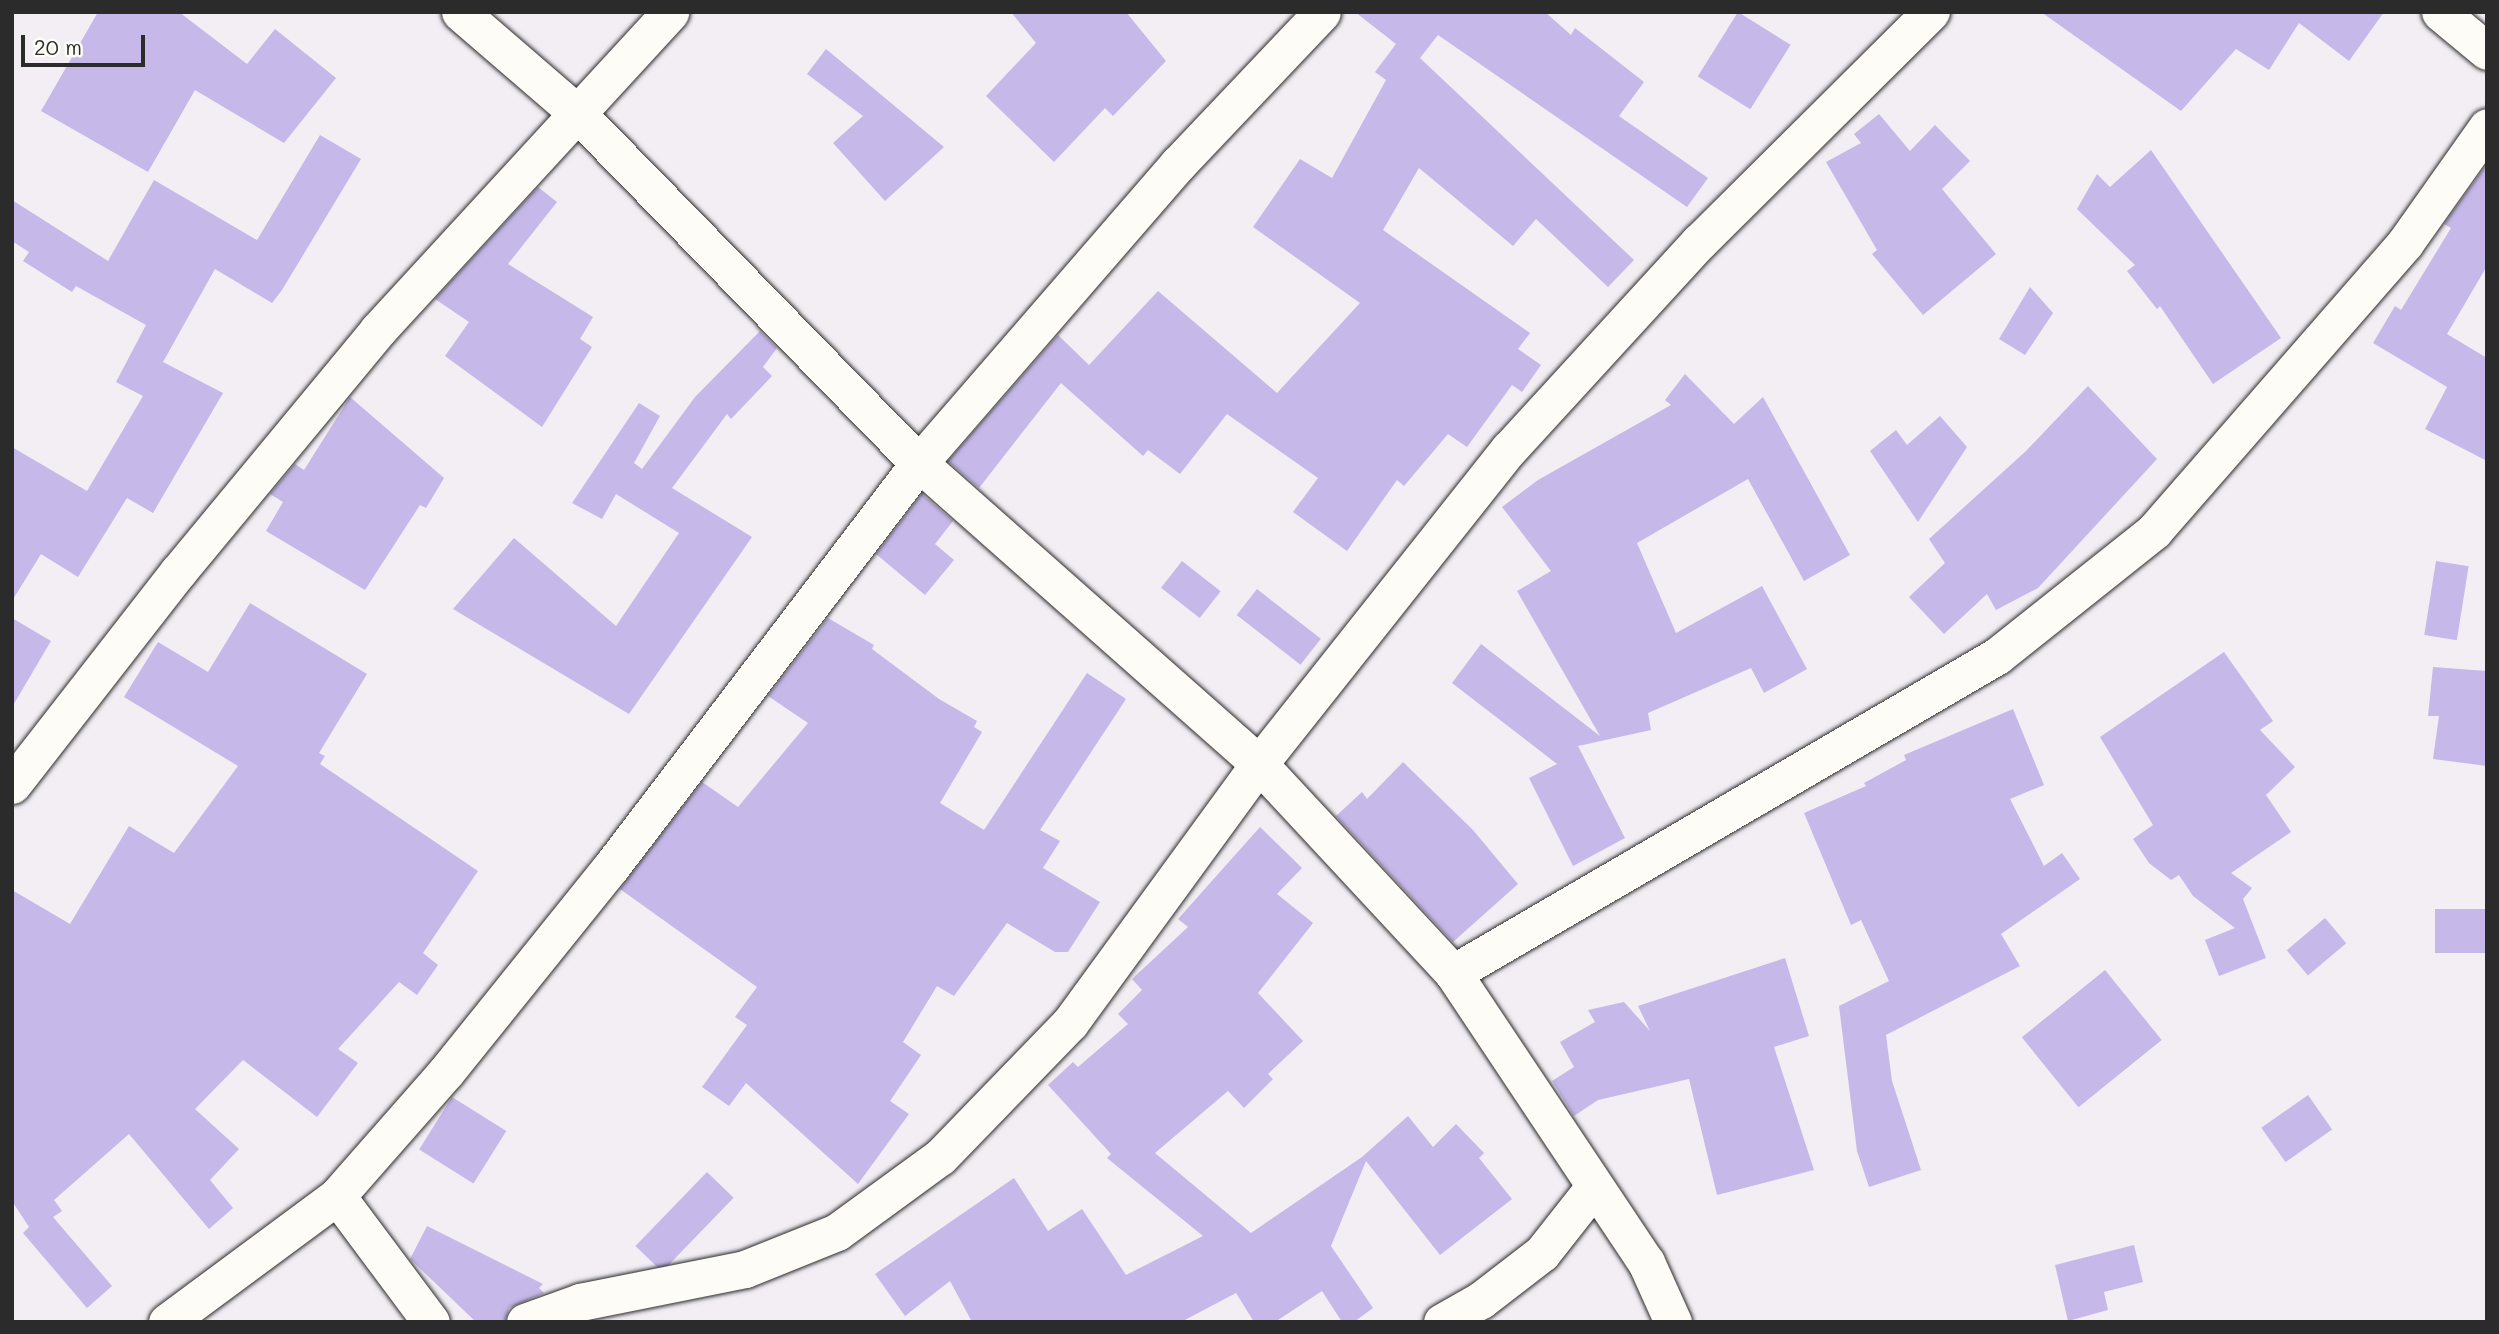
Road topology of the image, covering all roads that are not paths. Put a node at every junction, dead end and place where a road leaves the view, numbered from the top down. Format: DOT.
graph roads {
  1 [pos="460,12"];
  2 [pos="670,12"];
  3 [pos="1322,12"];
  4 [pos="1931,12"];
  5 [pos="2440,12"];
  6 [pos="2487,51"];
  7 [pos="576,112"];
  8 [pos="2487,127"];
  9 [pos="919,463"];
  10 [pos="1259,764"];
  11 [pos="12,785"];
  12 [pos="1453,973"];
  13 [pos="1594,1187"];
  14 [pos="337,1196"];
  15 [pos="167,1322"];
  16 [pos="431,1322"];
  17 [pos="525,1322"];
  18 [pos="1442,1322"];
  19 [pos="1673,1322"];
  1 -- 7 [label="street"];
  2 -- 7 [label="street"];
  3 -- 9 [label="street"];
  4 -- 10 [label="street"];
  5 -- 6 [label="street"];
  7 -- 9 [label="street"];
  7 -- 11 [label="street"];
  8 -- 12 [label="street"];
  9 -- 10 [label="street"];
  9 -- 14 [label="street"];
  10 -- 12 [label="street"];
  10 -- 17 [label="street"];
  12 -- 13 [label="street"];
  13 -- 18 [label="street"];
  13 -- 19 [label="street"];
  14 -- 15 [label="street"];
  14 -- 16 [label="street"];
}
